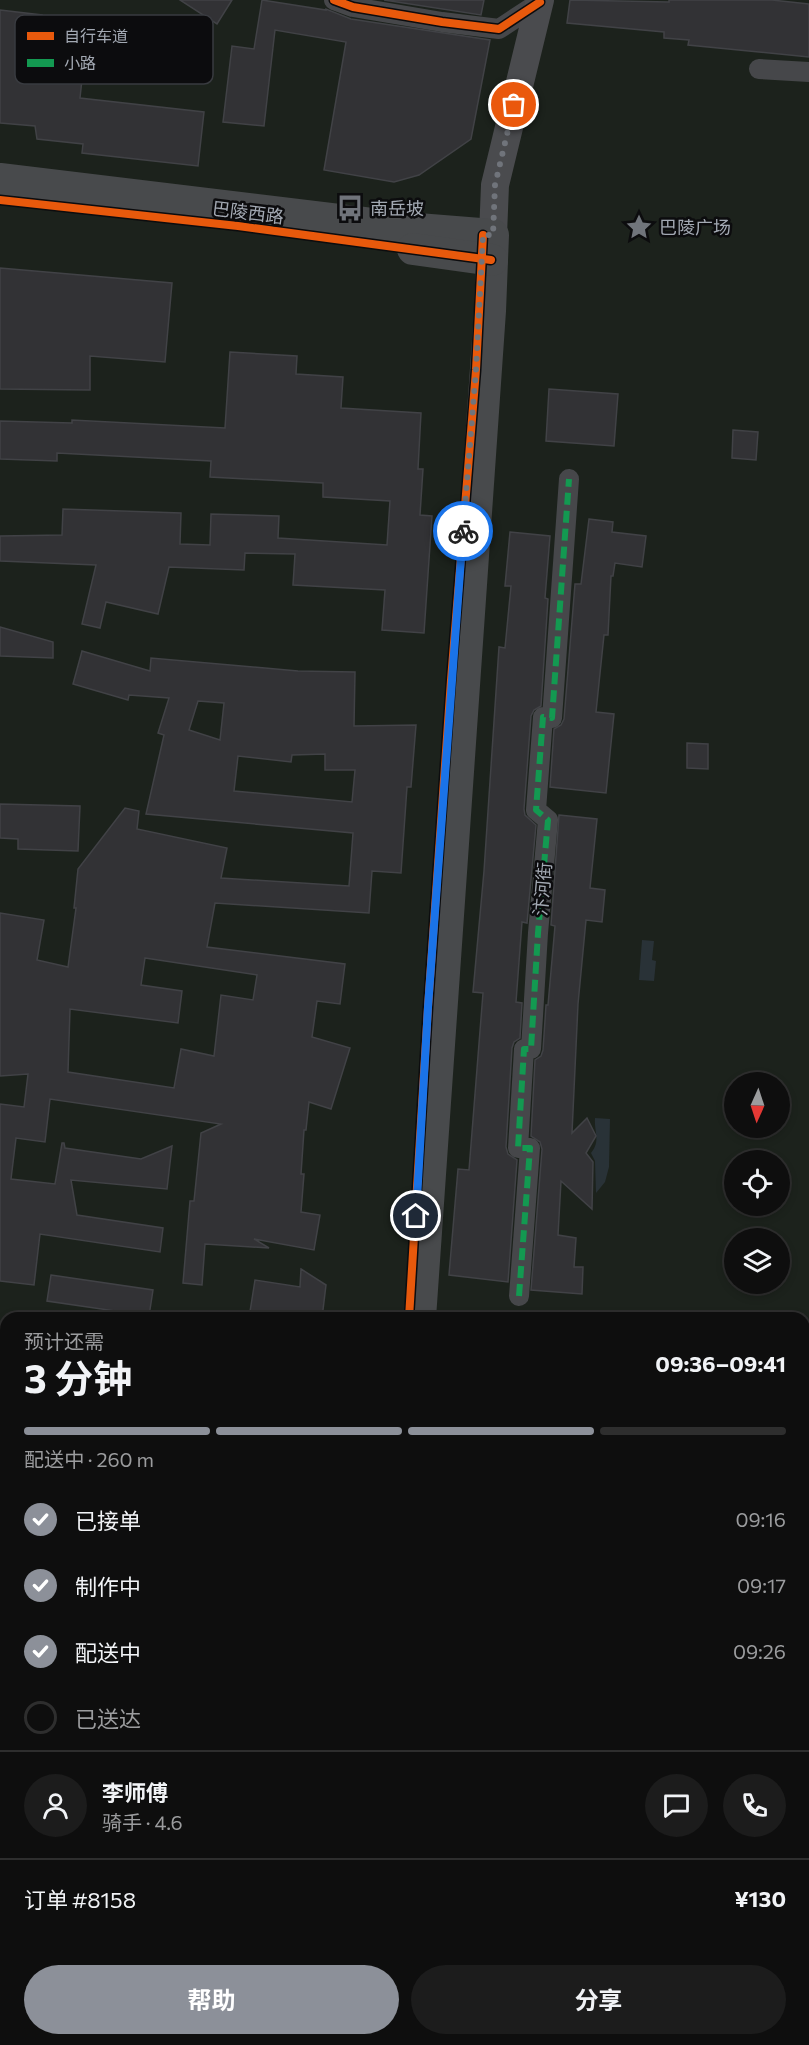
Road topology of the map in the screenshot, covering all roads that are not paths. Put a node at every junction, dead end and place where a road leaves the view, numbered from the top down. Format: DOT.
graph roads {
  1 [pos="334,0"];
  2 [pos="540,1"];
  3 [pos="759,69"];
  4 [pos="809,72"];
  5 [pos="0,178"];
  6 [pos="0,200"];
  7 [pos="487,247"];
  8 [pos="569,479"];
  9 [pos="519,1296"];
  10 [pos="409,1312"];
  11 [pos="420,1312"];
  1 -- 2 [label="street"];
  2 -- 7 [label="main road"];
  3 -- 4 [label="street"];
  5 -- 7 [label="main road, 巴陵西路"];
  6 -- 7 [label="main road, 巴陵西路"];
  7 -- 10 [label="main road"];
  7 -- 11 [label="main road"];
  8 -- 9 [label="street, 汴河街"];
}
